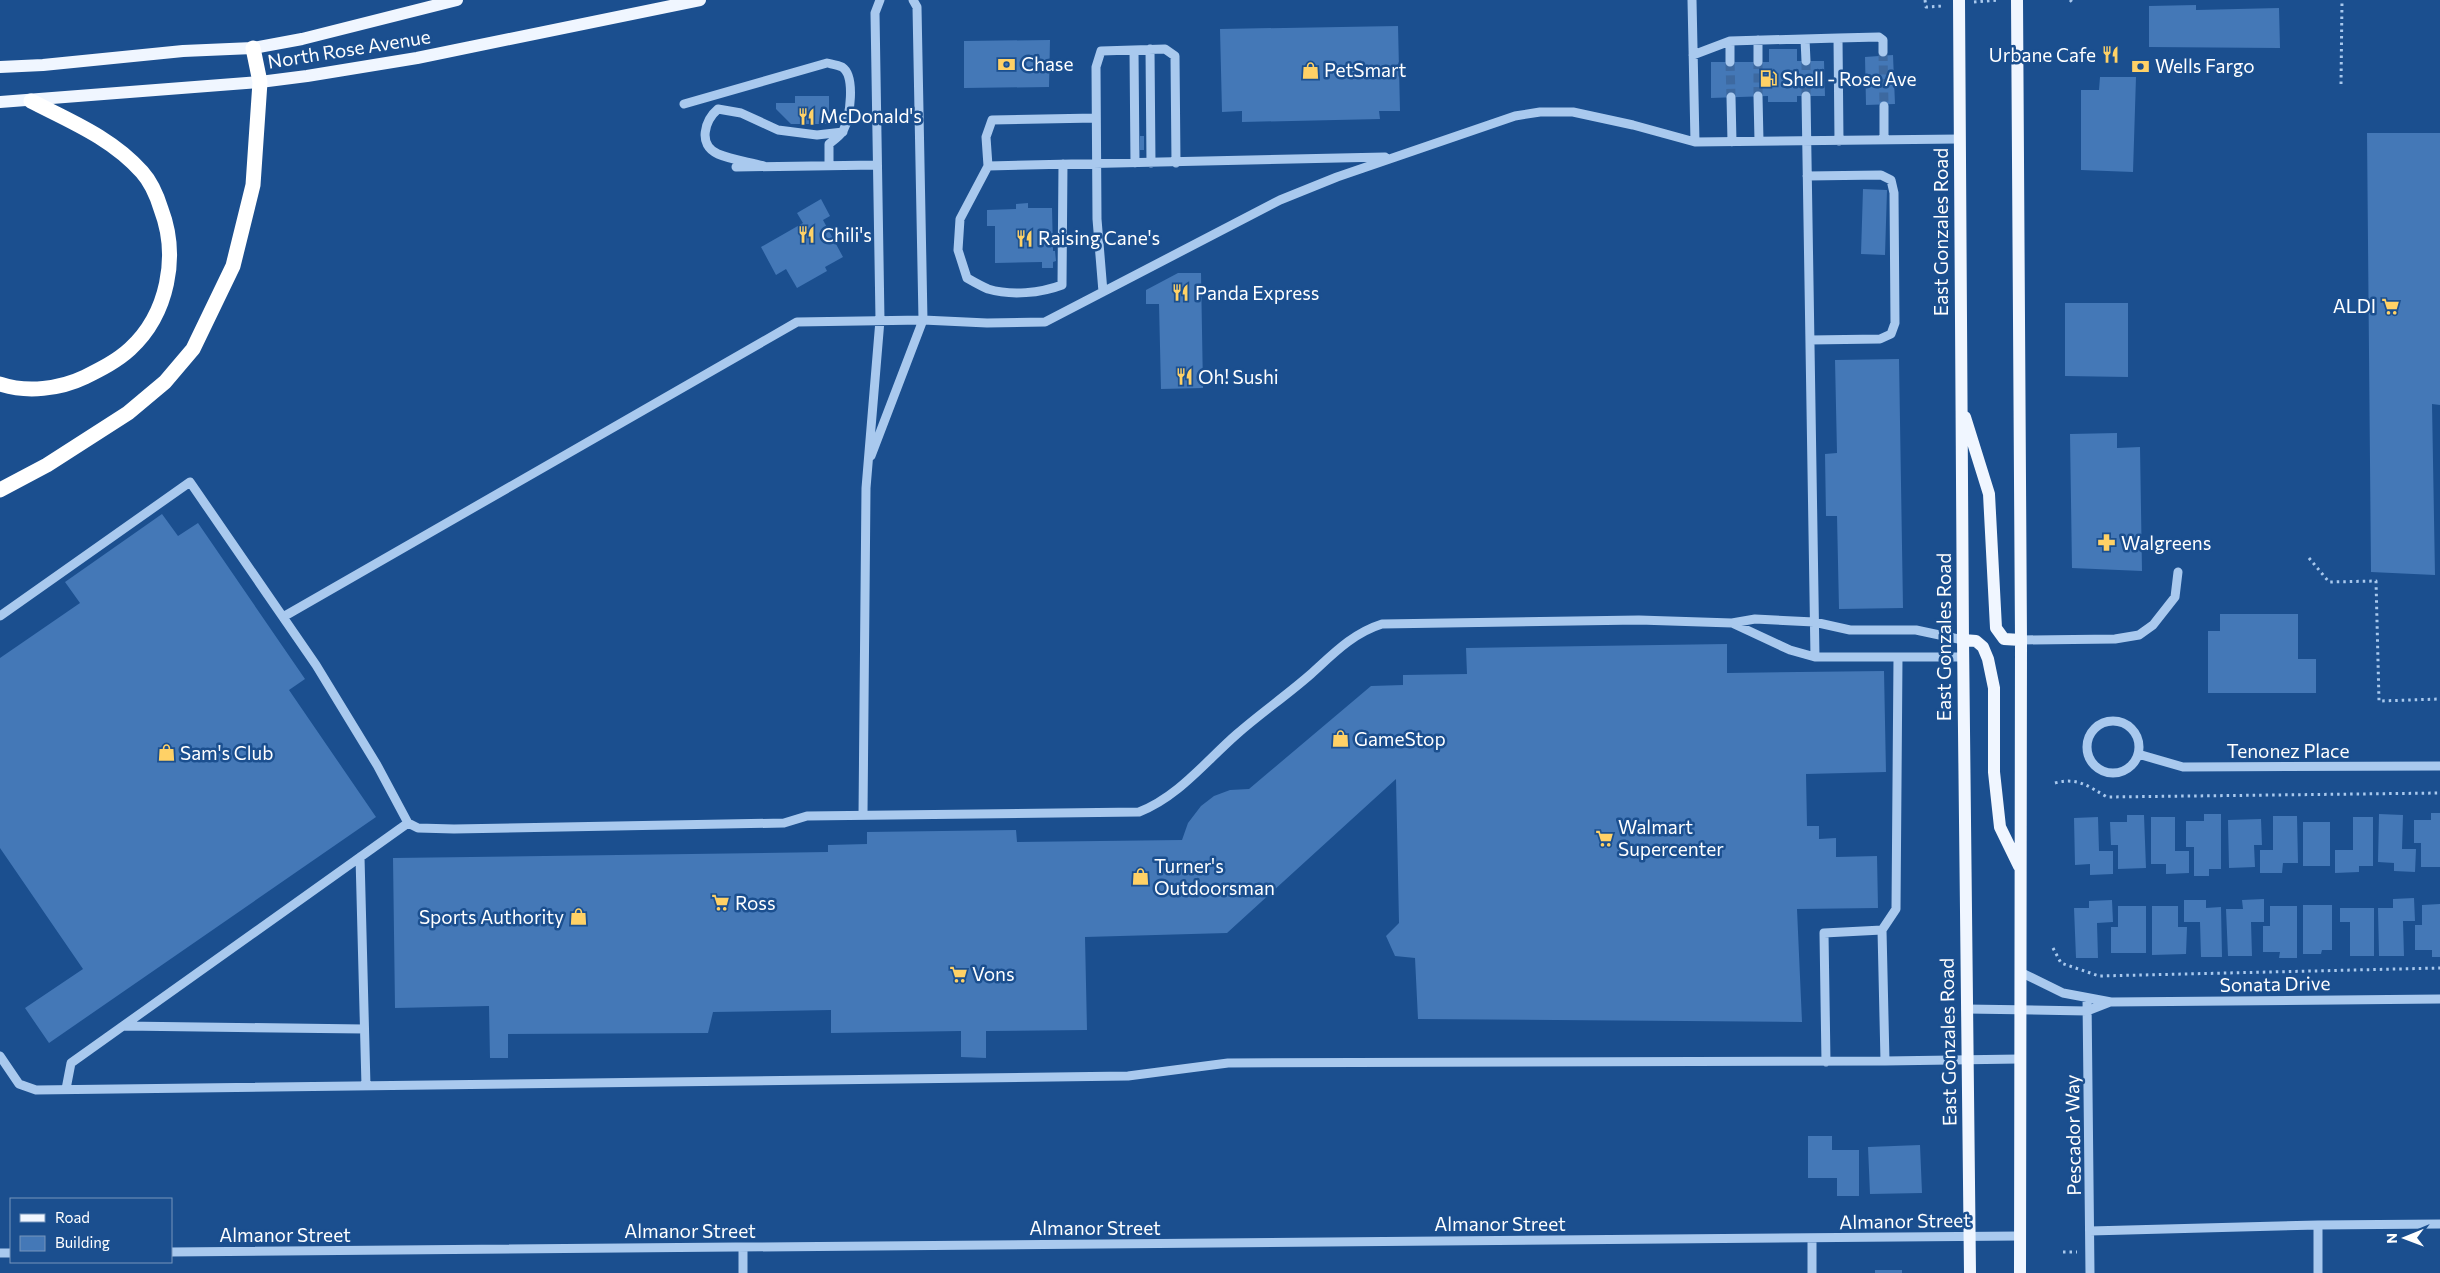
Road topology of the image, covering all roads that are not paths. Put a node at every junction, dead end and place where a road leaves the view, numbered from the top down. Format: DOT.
graph roads {
  1 [pos="457,0"];
  2 [pos="700,0"];
  3 [pos="880,0"];
  4 [pos="913,0"];
  5 [pos="1692,0"];
  6 [pos="1959,0"];
  7 [pos="2017,0"];
  8 [pos="1838,38"];
  9 [pos="1805,39"];
  10 [pos="1730,40"];
  11 [pos="1758,40"];
  12 [pos="254,48"];
  13 [pos="1134,50"];
  14 [pos="1150,50"];
  15 [pos="1883,52"];
  16 [pos="1693,55"];
  17 [pos="1806,61"];
  18 [pos="1730,62"];
  19 [pos="1758,62"];
  20 [pos="0,67"];
  21 [pos="260,82"];
  22 [pos="1758,96"];
  23 [pos="1806,96"];
  24 [pos="1731,97"];
  25 [pos="31,101"];
  26 [pos="0,102"];
  27 [pos="684,104"];
  28 [pos="1884,106"];
  29 [pos="1096,118"];
  30 [pos="843,132"];
  31 [pos="1960,139"];
  32 [pos="1839,140"];
  33 [pos="1884,140"];
  34 [pos="1759,141"];
  35 [pos="1806,141"];
  36 [pos="1695,142"];
  37 [pos="1732,142"];
  38 [pos="1396,157"];
  39 [pos="1135,163"];
  40 [pos="1151,163"];
  41 [pos="1176,163"];
  42 [pos="1063,164"];
  43 [pos="1097,164"];
  44 [pos="829,165"];
  45 [pos="877,165"];
  46 [pos="764,166"];
  47 [pos="988,166"];
  48 [pos="736,167"];
  49 [pos="1807,176"];
  50 [pos="1103,292"];
  51 [pos="880,320"];
  52 [pos="923,320"];
  53 [pos="1810,340"];
  54 [pos="0,384"];
  55 [pos="1961,408"];
  56 [pos="869,460"];
  57 [pos="0,490"];
  58 [pos="2178,572"];
  59 [pos="0,616"];
  60 [pos="282,616"];
  61 [pos="1814,622"];
  62 [pos="1732,623"];
  63 [pos="1963,640"];
  64 [pos="2021,640"];
  65 [pos="1815,657"];
  66 [pos="1963,657"];
  67 [pos="1898,658"];
  68 [pos="2138,754"];
  69 [pos="2440,766"];
  70 [pos="863,815"];
  71 [pos="408,823"];
  72 [pos="360,857"];
  73 [pos="2020,868"];
  74 [pos="1882,930"];
  75 [pos="2020,972"];
  76 [pos="2087,998"];
  77 [pos="2440,999"];
  78 [pos="2110,1002"];
  79 [pos="1966,1009"];
  80 [pos="2020,1011"];
  81 [pos="2088,1011"];
  82 [pos="123,1026"];
  83 [pos="364,1029"];
  84 [pos="0,1056"];
  85 [pos="2020,1059"];
  86 [pos="1968,1060"];
  87 [pos="1885,1061"];
  88 [pos="1826,1062"];
  89 [pos="366,1086"];
  90 [pos="66,1090"];
  91 [pos="2440,1224"];
  92 [pos="2318,1225"];
  93 [pos="2090,1230"];
  94 [pos="2020,1236"];
  95 [pos="1969,1237"];
  96 [pos="1812,1238"];
  97 [pos="743,1247"];
  98 [pos="172,1252"];
  99 [pos="743,1273"];
  100 [pos="1812,1273"];
  101 [pos="1970,1273"];
  102 [pos="2020,1273"];
  103 [pos="2090,1273"];
  104 [pos="2318,1273"];
  1 -- 12 [label="main road, North Rose Avenue"];
  2 -- 21 [label="main road, North Rose Avenue"];
  3 -- 45 [label="street"];
  4 -- 52 [label="street"];
  5 -- 16 [label="street"];
  6 -- 31 [label="main road, East Gonzales Road"];
  7 -- 64 [label="main road"];
  8 -- 9 [label="street"];
  8 -- 15 [label="street"];
  8 -- 32 [label="street"];
  9 -- 11 [label="street"];
  9 -- 17 [label="street"];
  10 -- 11 [label="street"];
  10 -- 16 [label="street"];
  10 -- 18 [label="street"];
  11 -- 19 [label="street"];
  12 -- 20 [label="main road, North Rose Avenue"];
  12 -- 21 [label="highway"];
  13 -- 14 [label="street"];
  13 -- 29 [label="street"];
  13 -- 39 [label="street"];
  14 -- 40 [label="street"];
  14 -- 41 [label="street"];
  16 -- 36 [label="street"];
  21 -- 25 [label="main road, North Rose Avenue"];
  21 -- 57 [label="highway"];
  22 -- 34 [label="street"];
  23 -- 35 [label="street"];
  24 -- 37 [label="street"];
  25 -- 26 [label="main road, North Rose Avenue"];
  25 -- 54 [label="highway"];
  27 -- 30 [label="street"];
  28 -- 33 [label="street"];
  29 -- 43 [label="street"];
  29 -- 47 [label="street"];
  30 -- 44 [label="street"];
  30 -- 46 [label="street"];
  31 -- 33 [label="street"];
  31 -- 55 [label="main road, East Gonzales Road"];
  32 -- 33 [label="street"];
  32 -- 35 [label="street"];
  34 -- 35 [label="street"];
  34 -- 37 [label="street"];
  35 -- 49 [label="street"];
  36 -- 37 [label="street"];
  36 -- 38 [label="street"];
  38 -- 41 [label="street"];
  38 -- 50 [label="street"];
  39 -- 40 [label="street"];
  39 -- 43 [label="street"];
  40 -- 41 [label="street"];
  42 -- 43 [label="street"];
  42 -- 47 [label="street"];
  42 -- 47 [label="street"];
  43 -- 50 [label="street"];
  44 -- 45 [label="street"];
  44 -- 46 [label="street"];
  45 -- 51 [label="street"];
  46 -- 48 [label="street"];
  49 -- 53 [label="street"];
  49 -- 53 [label="street"];
  50 -- 52 [label="street"];
  51 -- 52 [label="street"];
  51 -- 56 [label="street"];
  51 -- 60 [label="street"];
  52 -- 56 [label="street"];
  53 -- 61 [label="street"];
  55 -- 63 [label="main road, East Gonzales Road"];
  55 -- 64 [label="main road"];
  56 -- 70 [label="street"];
  58 -- 64 [label="street"];
  59 -- 60 [label="street"];
  60 -- 71 [label="street"];
  61 -- 62 [label="street"];
  61 -- 63 [label="street"];
  61 -- 65 [label="street"];
  62 -- 65 [label="street"];
  62 -- 70 [label="street"];
  63 -- 66 [label="main road, East Gonzales Road"];
  63 -- 73 [label="main road"];
  64 -- 73 [label="main road"];
  65 -- 67 [label="street"];
  66 -- 67 [label="street"];
  66 -- 79 [label="main road, East Gonzales Road"];
  67 -- 74 [label="street"];
  68 -- 68 [label="street"];
  68 -- 69 [label="street, Tenonez Place"];
  70 -- 71 [label="street"];
  71 -- 72 [label="street"];
  72 -- 82 [label="street"];
  72 -- 83 [label="street"];
  73 -- 75 [label="main road"];
  74 -- 87 [label="street"];
  74 -- 88 [label="street"];
  75 -- 76 [label="street, Sonata Drive"];
  75 -- 80 [label="main road"];
  76 -- 78 [label="street, Sonata Drive"];
  76 -- 81 [label="street, Pescador Way"];
  77 -- 78 [label="street, Sonata Drive"];
  78 -- 81 [label="street, Sonata Drive"];
  79 -- 80 [label="street, Sonata Drive"];
  79 -- 86 [label="main road, East Gonzales Road"];
  80 -- 81 [label="street, Sonata Drive"];
  80 -- 85 [label="main road"];
  81 -- 93 [label="street, Pescador Way"];
  82 -- 83 [label="street"];
  82 -- 90 [label="street"];
  83 -- 89 [label="street"];
  84 -- 90 [label="street"];
  85 -- 86 [label="street"];
  85 -- 94 [label="main road"];
  86 -- 87 [label="street"];
  86 -- 95 [label="main road, East Gonzales Road"];
  87 -- 88 [label="street"];
  88 -- 89 [label="street"];
  89 -- 90 [label="street"];
  91 -- 92 [label="street"];
  92 -- 93 [label="street"];
  92 -- 104 [label="street"];
  93 -- 103 [label="street, Pescador Way"];
  94 -- 95 [label="street, Almanor Street"];
  94 -- 102 [label="main road"];
  95 -- 96 [label="street, Almanor Street"];
  95 -- 101 [label="main road, East Gonzales Road"];
  96 -- 97 [label="street, Almanor Street"];
  96 -- 100 [label="street"];
  97 -- 98 [label="street, Almanor Street"];
  97 -- 99 [label="street"];
}
